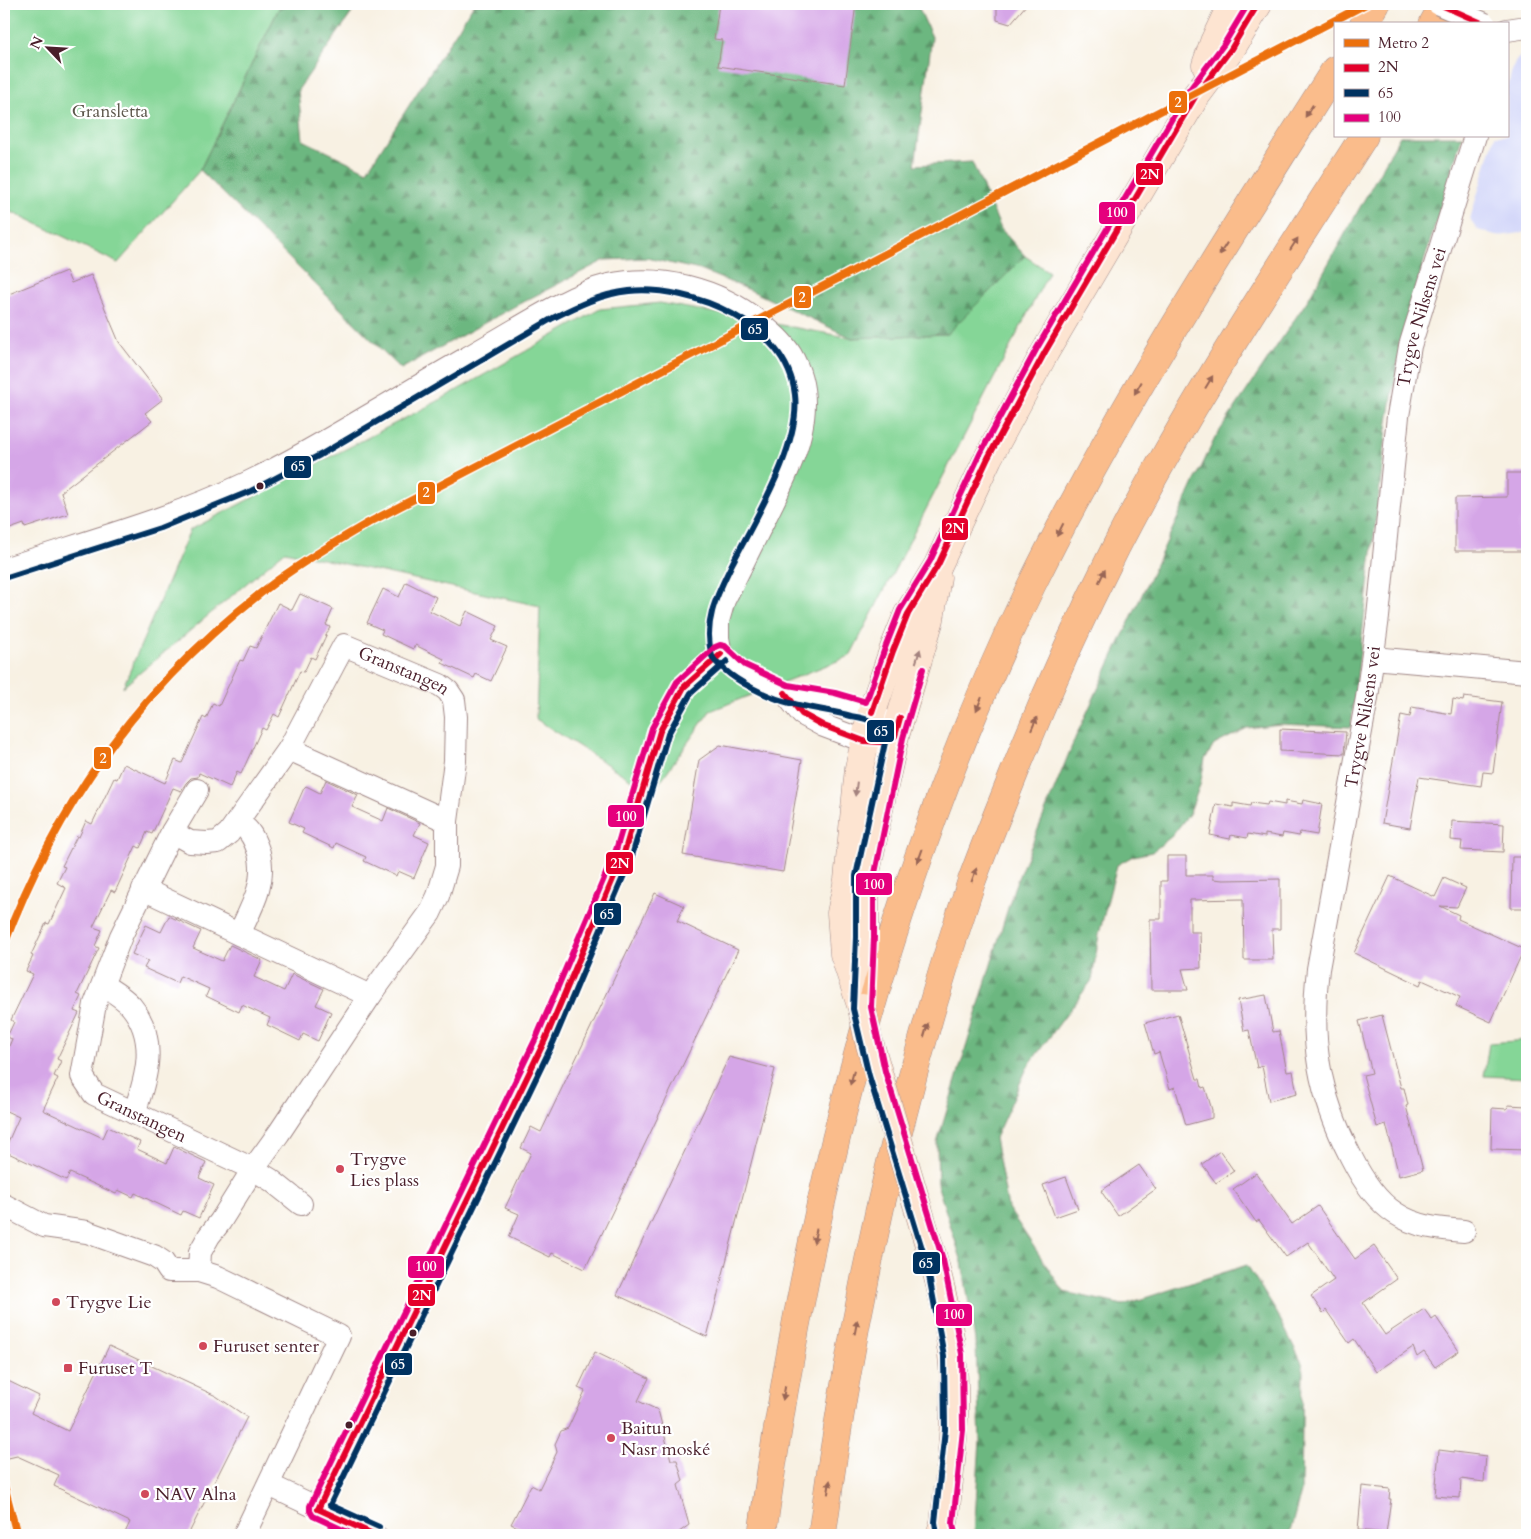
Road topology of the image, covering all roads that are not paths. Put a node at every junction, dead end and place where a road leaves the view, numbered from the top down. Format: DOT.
graph roads {
  1 [pos="1232,4"];
  2 [pos="1258,4"];
  3 [pos="1376,4"];
  4 [pos="1439,4"];
  5 [pos="1444,4"];
  6 [pos="1365,22"];
  7 [pos="1434,22"];
  8 [pos="1480,22"];
  9 [pos="1527,27"];
  10 [pos="1508,30"];
  11 [pos="1334,72"];
  12 [pos="1195,97"];
  13 [pos="1363,138"];
  14 [pos="1473,138"];
  15 [pos="938,565"];
  16 [pos="4,569"];
  17 [pos="721,654"];
  18 [pos="1373,658"];
  19 [pos="1527,672"];
  20 [pos="786,693"];
  21 [pos="872,712"];
  22 [pos="896,736"];
  23 [pos="864,742"];
  24 [pos="289,749"];
  25 [pos="197,790"];
  26 [pos="447,821"];
  27 [pos="237,822"];
  28 [pos="172,832"];
  29 [pos="143,889"];
  30 [pos="239,934"];
  31 [pos="102,985"];
  32 [pos="370,996"];
  33 [pos="862,1008"];
  34 [pos="134,1113"];
  35 [pos="253,1169"];
  36 [pos="301,1204"];
  37 [pos="4,1205"];
  38 [pos="1464,1231"];
  39 [pos="199,1271"];
  40 [pos="269,1485"];
  41 [pos="318,1509"];
  42 [pos="943,1531"];
  43 [pos="244,1535"];
  44 [pos="375,1535"];
  45 [pos="762,1535"];
  46 [pos="822,1535"];
  1 -- 12 [label="main road"];
  2 -- 12 [label="main road"];
  3 -- 6 [label="highway"];
  4 -- 8 [label="street, bridge"];
  5 -- 7 [label="highway"];
  9 -- 10 [label="street"];
  11 -- 45 [label="highway, one-way"];
  12 -- 15 [label="main road"];
  46 -- 13 [label="highway, one-way"];
  14 -- 18 [label="street, Trygve Nilsens vei"];
  15 -- 21 [label="main road"];
  22 -- 15 [label="main road, one-way"];
  16 -- 17 [label="street"];
  17 -- 20 [label="street"];
  17 -- 41 [label="street"];
  18 -- 19 [label="street"];
  18 -- 38 [label="street, Trygve Nilsens vei"];
  20 -- 21 [label="street"];
  20 -- 23 [label="street"];
  21 -- 22 [label="street"];
  21 -- 23 [label="main road"];
  22 -- 23 [label="street"];
  22 -- 33 [label="main road"];
  23 -- 33 [label="main road, one-way"];
  24 -- 26 [label="street"];
  24 -- 26 [label="street, Granstangen"];
  24 -- 27 [label="street, Granstangen"];
  25 -- 28 [label="street, Granstangen"];
  26 -- 32 [label="street, Granstangen"];
  27 -- 28 [label="street, Granstangen"];
  27 -- 30 [label="street"];
  28 -- 29 [label="street, Granstangen"];
  29 -- 30 [label="street"];
  29 -- 31 [label="street, Granstangen"];
  30 -- 32 [label="street"];
  31 -- 34 [label="street"];
  31 -- 34 [label="street, Granstangen"];
  32 -- 35 [label="street, Granstangen"];
  33 -- 42 [label="main road, bridge"];
  34 -- 35 [label="street, Granstangen"];
  35 -- 36 [label="street"];
  35 -- 39 [label="street, Granstangen"];
  37 -- 39 [label="street"];
  39 -- 40 [label="street"];
  40 -- 41 [label="street"];
  40 -- 43 [label="street"];
  41 -- 44 [label="street"];
}
